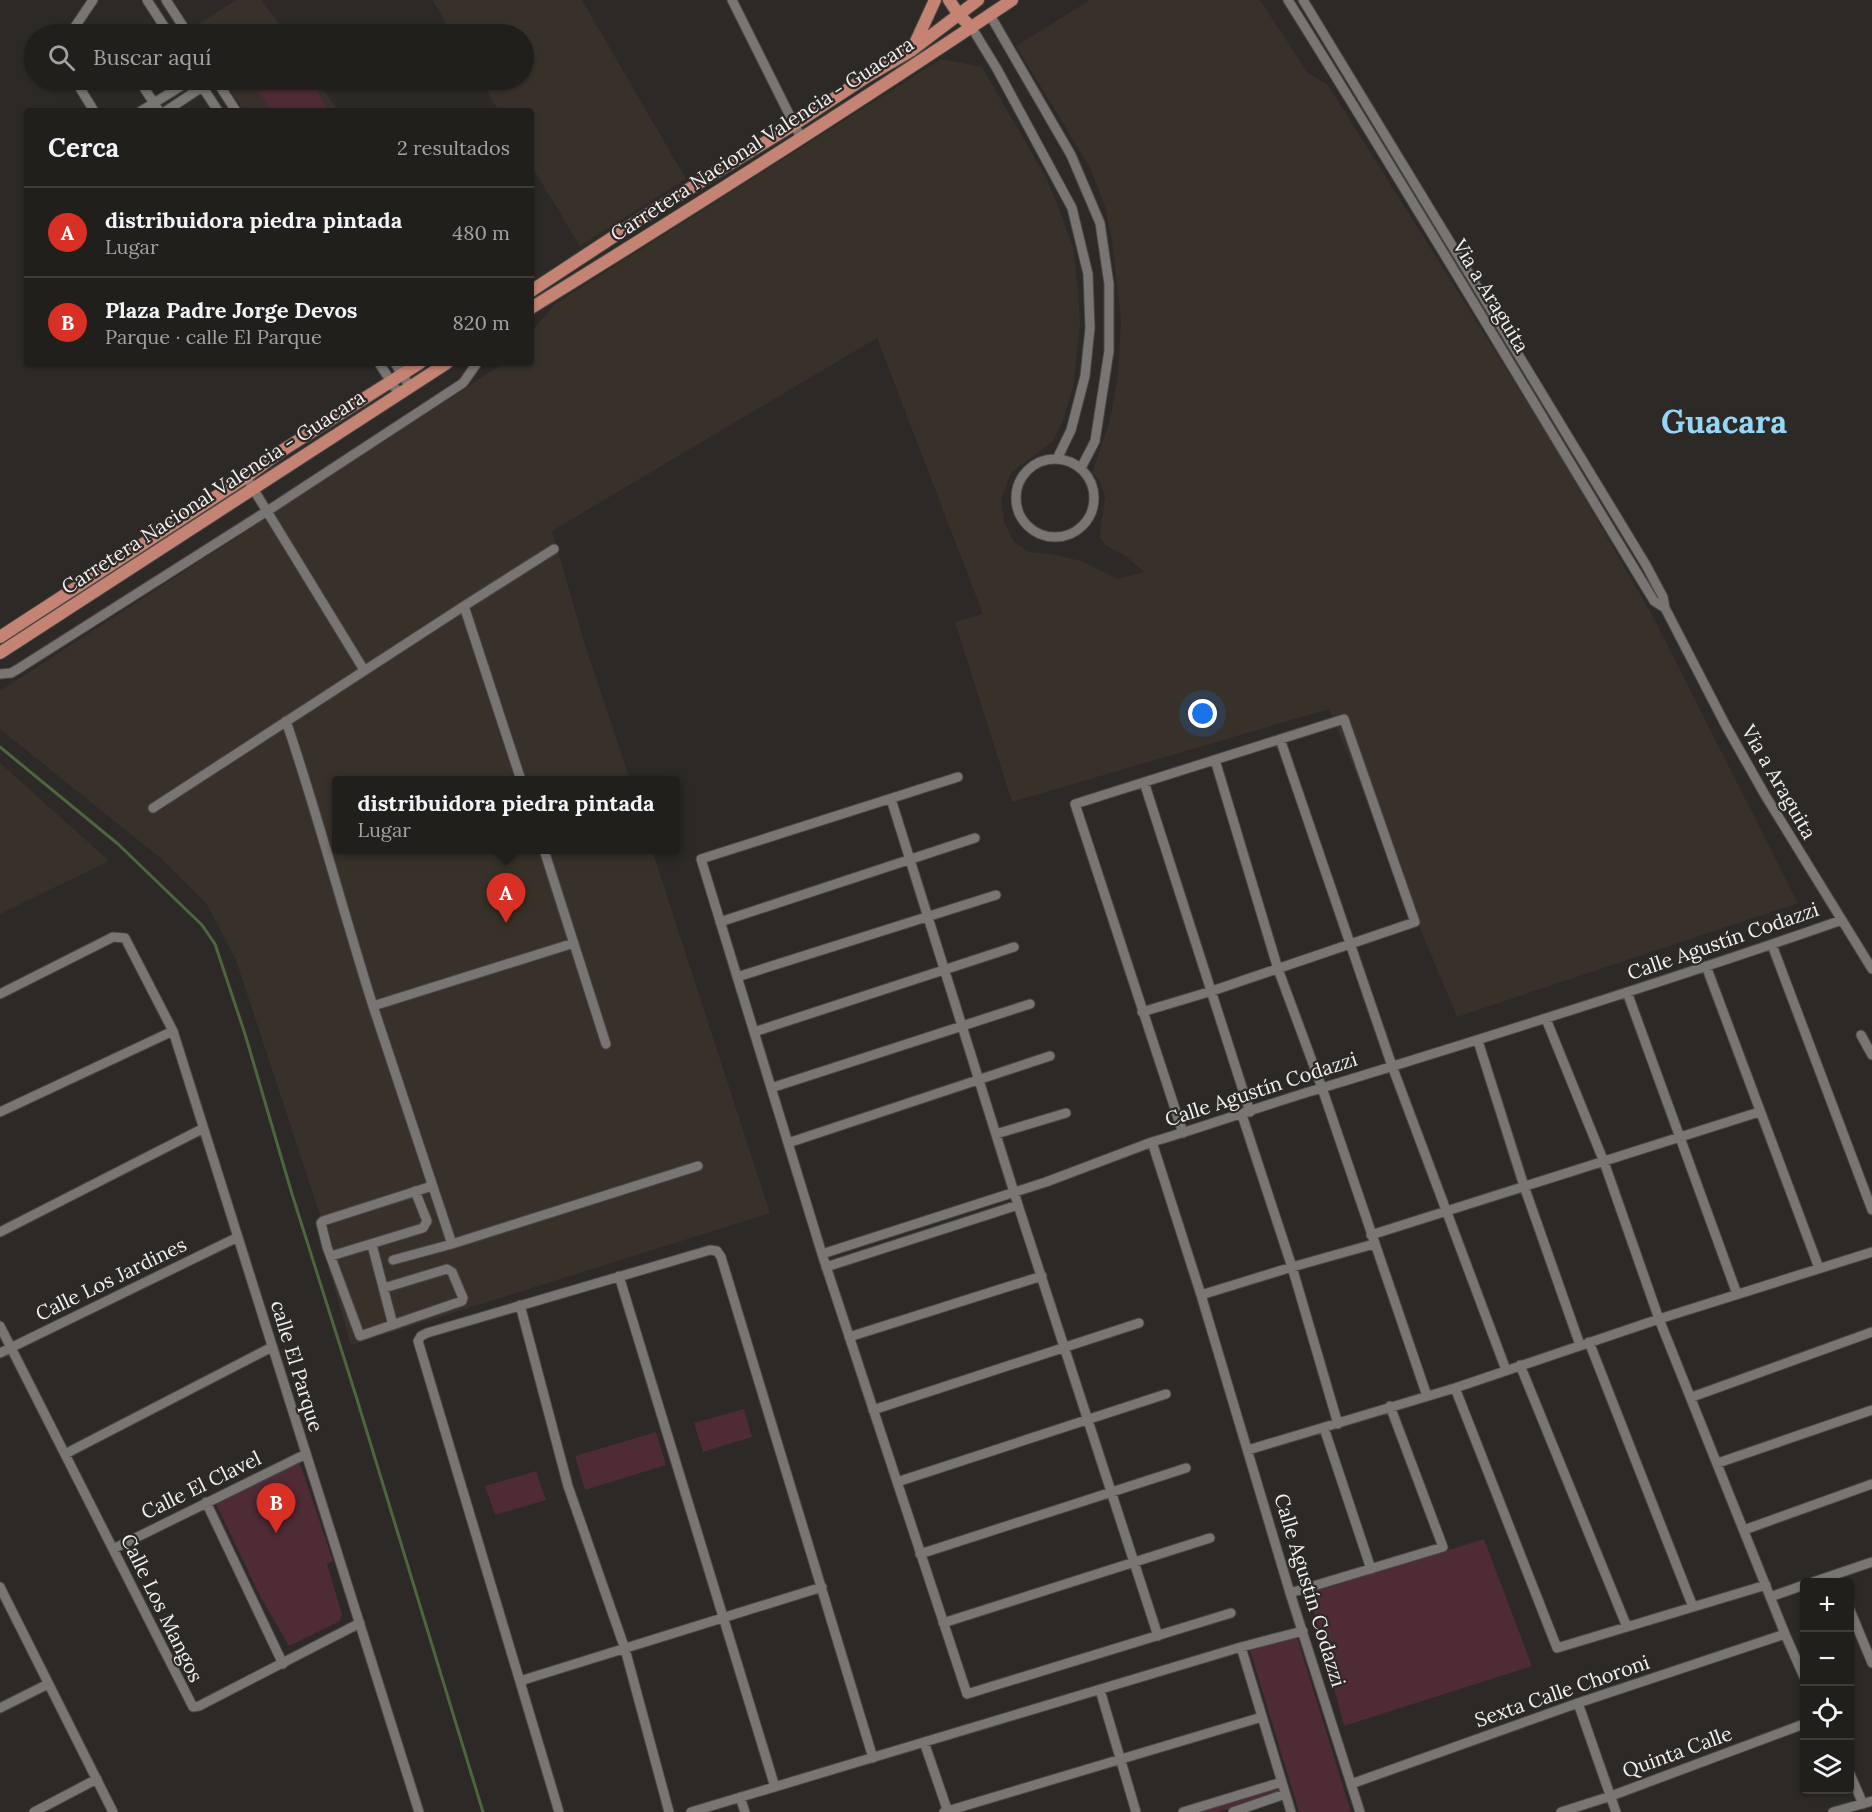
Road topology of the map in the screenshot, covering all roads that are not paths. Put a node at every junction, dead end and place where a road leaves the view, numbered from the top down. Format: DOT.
graph roads {
  1 [pos="93,0"];
  2 [pos="147,0"];
  3 [pos="166,0"];
  4 [pos="732,0"];
  5 [pos="935,0"];
  6 [pos="949,0"];
  7 [pos="980,0"];
  8 [pos="1012,0"];
  9 [pos="1288,0"];
  10 [pos="1303,0"];
  11 [pos="959,15"];
  12 [pos="990,15"];
  13 [pos="77,24"];
  14 [pos="163,24"];
  15 [pos="182,24"];
  16 [pos="972,28"];
  17 [pos="912,50"];
  18 [pos="81,90"];
  19 [pos="145,90"];
  20 [pos="178,90"];
  21 [pos="192,90"];
  22 [pos="204,90"];
  23 [pos="222,90"];
  24 [pos="156,107"];
  25 [pos="92,108"];
  26 [pos="170,108"];
  27 [pos="216,108"];
  28 [pos="234,108"];
  29 [pos="795,124"];
  30 [pos="801,138"];
  31 [pos="534,289"];
  32 [pos="534,306"];
  33 [pos="381,366"];
  34 [pos="397,366"];
  35 [pos="416,366"];
  36 [pos="442,366"];
  37 [pos="475,366"];
  38 [pos="402,375"];
  39 [pos="391,382"];
  40 [pos="410,387"];
  41 [pos="399,394"];
  42 [pos="1057,459"];
  43 [pos="1081,468"];
  44 [pos="246,477"];
  45 [pos="253,489"];
  46 [pos="266,512"];
  47 [pos="554,549"];
  48 [pos="464,606"];
  49 [pos="1665,608"];
  50 [pos="0,637"];
  51 [pos="0,653"];
  52 [pos="364,670"];
  53 [pos="0,674"];
  54 [pos="286,722"];
  55 [pos="1280,739"];
  56 [pos="1215,760"];
  57 [pos="520,776"];
  58 [pos="958,777"];
  59 [pos="1144,782"];
  60 [pos="891,799"];
  61 [pos="153,808"];
  62 [pos="975,838"];
  63 [pos="545,854"];
  64 [pos="910,860"];
  65 [pos="996,895"];
  66 [pos="928,917"];
  67 [pos="1842,920"];
  68 [pos="720,922"];
  69 [pos="574,943"];
  70 [pos="1350,945"];
  71 [pos="1772,945"];
  72 [pos="1014,947"];
  73 [pos="1706,966"];
  74 [pos="1278,969"];
  75 [pos="1872,969"];
  76 [pos="944,970"];
  77 [pos="737,977"];
  78 [pos="1212,991"];
  79 [pos="1627,992"];
  80 [pos="0,994"];
  81 [pos="1030,1004"];
  82 [pos="373,1006"];
  83 [pos="1142,1012"];
  84 [pos="1546,1019"];
  85 [pos="962,1026"];
  86 [pos="173,1031"];
  87 [pos="754,1032"];
  88 [pos="1861,1035"];
  89 [pos="1478,1041"];
  90 [pos="606,1044"];
  91 [pos="1872,1054"];
  92 [pos="1050,1056"];
  93 [pos="1392,1066"];
  94 [pos="979,1079"];
  95 [pos="771,1088"];
  96 [pos="1322,1088"];
  97 [pos="0,1112"];
  98 [pos="1759,1112"];
  99 [pos="1066,1113"];
  100 [pos="1246,1113"];
  101 [pos="202,1129"];
  102 [pos="1183,1133"];
  103 [pos="996,1134"];
  104 [pos="1678,1137"];
  105 [pos="1152,1142"];
  106 [pos="788,1143"];
  107 [pos="1604,1162"];
  108 [pos="698,1166"];
  109 [pos="432,1186"];
  110 [pos="1524,1186"];
  111 [pos="415,1191"];
  112 [pos="1014,1192"];
  113 [pos="1018,1205"];
  114 [pos="1447,1210"];
  115 [pos="1872,1210"];
  116 [pos="0,1232"];
  117 [pos="238,1237"];
  118 [pos="1372,1240"];
  119 [pos="452,1244"];
  120 [pos="372,1245"];
  121 [pos="1872,1252"];
  122 [pos="822,1254"];
  123 [pos="331,1256"];
  124 [pos="393,1260"];
  125 [pos="826,1267"];
  126 [pos="1292,1267"];
  127 [pos="1819,1268"];
  128 [pos="619,1276"];
  129 [pos="1042,1276"];
  130 [pos="384,1288"];
  131 [pos="1737,1294"];
  132 [pos="1202,1295"];
  133 [pos="520,1305"];
  134 [pos="1659,1319"];
  135 [pos="1139,1323"];
  136 [pos="393,1325"];
  137 [pos="0,1326"];
  138 [pos="1872,1332"];
  139 [pos="849,1337"];
  140 [pos="1584,1343"];
  141 [pos="272,1347"];
  142 [pos="1065,1347"];
  143 [pos="13,1352"];
  144 [pos="0,1353"];
  145 [pos="1520,1365"];
  146 [pos="1506,1370"];
  147 [pos="1455,1388"];
  148 [pos="1166,1394"];
  149 [pos="1427,1396"];
  150 [pos="1692,1397"];
  151 [pos="1390,1406"];
  152 [pos="873,1410"];
  153 [pos="1872,1410"];
  154 [pos="1088,1419"];
  155 [pos="1338,1424"];
  156 [pos="1324,1428"];
  157 [pos="1248,1450"];
  158 [pos="65,1454"];
  159 [pos="306,1454"];
  160 [pos="1718,1463"];
  161 [pos="1186,1468"];
  162 [pos="897,1482"];
  163 [pos="1872,1484"];
  164 [pos="1112,1492"];
  165 [pos="206,1502"];
  166 [pos="1744,1530"];
  167 [pos="1210,1538"];
  168 [pos="113,1549"];
  169 [pos="920,1554"];
  170 [pos="1134,1562"];
  171 [pos="1872,1562"];
  172 [pos="1371,1569"];
  173 [pos="1838,1578"];
  174 [pos="1766,1585"];
  175 [pos="1800,1586"];
  176 [pos="0,1587"];
  177 [pos="822,1587"];
  178 [pos="1290,1593"];
  179 [pos="1770,1597"];
  180 [pos="1693,1607"];
  181 [pos="1231,1613"];
  182 [pos="724,1618"];
  183 [pos="1854,1620"];
  184 [pos="360,1623"];
  185 [pos="943,1623"];
  186 [pos="1627,1627"];
  187 [pos="1303,1631"];
  188 [pos="1785,1634"];
  189 [pos="1158,1636"];
  190 [pos="1241,1647"];
  191 [pos="625,1649"];
  192 [pos="1872,1663"];
  193 [pos="283,1664"];
  194 [pos="1800,1668"];
  195 [pos="520,1681"];
  196 [pos="48,1684"];
  197 [pos="1100,1690"];
  198 [pos="1578,1704"];
  199 [pos="0,1708"];
  200 [pos="1262,1717"];
  201 [pos="1800,1725"];
  202 [pos="924,1742"];
  203 [pos="873,1758"];
  204 [pos="1121,1759"];
  205 [pos="97,1779"];
  206 [pos="1854,1780"];
  207 [pos="1282,1782"];
  208 [pos="1351,1784"];
  209 [pos="775,1787"];
  210 [pos="1285,1794"];
  211 [pos="1611,1796"];
  212 [pos="740,1797"];
  213 [pos="1868,1802"];
  214 [pos="52,1808"];
  215 [pos="34,1812"];
  216 [pos="113,1812"];
  217 [pos="419,1812"];
  218 [pos="559,1812"];
  219 [pos="669,1812"];
  220 [pos="691,1812"];
  221 [pos="745,1812"];
  222 [pos="947,1812"];
  223 [pos="1137,1812"];
  224 [pos="1183,1812"];
  225 [pos="1233,1812"];
  226 [pos="1291,1812"];
  227 [pos="1360,1812"];
  228 [pos="1561,1812"];
  229 [pos="1616,1812"];
  230 [pos="1833,1812"];
  1 -- 13 [label="street"];
  2 -- 14 [label="street"];
  3 -- 15 [label="street"];
  4 -- 29 [label="street"];
  5 -- 17 [label="main road"];
  6 -- 11 [label="main road"];
  7 -- 11 [label="main road, Carretera Nacional Valencia - Guacara"];
  7 -- 12 [label="main road"];
  8 -- 12 [label="main road, Carretera Nacional Valencia - Guacara"];
  9 -- 49 [label="street, Via a Araguita"];
  10 -- 49 [label="street, Via a Araguita"];
  11 -- 16 [label="main road"];
  11 -- 17 [label="main road, Carretera Nacional Valencia - Guacara"];
  12 -- 16 [label="main road, Carretera Nacional Valencia - Guacara"];
  12 -- 43 [label="street"];
  16 -- 30 [label="main road, Carretera Nacional Valencia - Guacara"];
  16 -- 42 [label="street"];
  17 -- 29 [label="main road, Carretera Nacional Valencia - Guacara"];
  18 -- 25 [label="street"];
  19 -- 24 [label="street"];
  20 -- 24 [label="street"];
  21 -- 26 [label="street"];
  22 -- 27 [label="street"];
  23 -- 28 [label="street"];
  29 -- 30 [label="street"];
  29 -- 31 [label="main road, Carretera Nacional Valencia - Guacara"];
  30 -- 32 [label="main road, Carretera Nacional Valencia - Guacara"];
  33 -- 39 [label="street"];
  34 -- 38 [label="street"];
  35 -- 38 [label="main road, Carretera Nacional Valencia - Guacara"];
  36 -- 40 [label="main road, Carretera Nacional Valencia - Guacara"];
  37 -- 46 [label="street"];
  38 -- 39 [label="main road, Carretera Nacional Valencia - Guacara"];
  38 -- 40 [label="street"];
  39 -- 41 [label="street"];
  39 -- 44 [label="main road, Carretera Nacional Valencia - Guacara"];
  40 -- 41 [label="main road, Carretera Nacional Valencia - Guacara"];
  41 -- 45 [label="main road, Carretera Nacional Valencia - Guacara"];
  42 -- 43 [label="street"];
  42 -- 43 [label="street"];
  44 -- 45 [label="street"];
  44 -- 50 [label="main road, Carretera Nacional Valencia - Guacara"];
  45 -- 46 [label="street"];
  45 -- 51 [label="main road, Carretera Nacional Valencia - Guacara"];
  46 -- 52 [label="street"];
  46 -- 53 [label="street"];
  47 -- 48 [label="street"];
  48 -- 52 [label="street"];
  48 -- 57 [label="street"];
  49 -- 67 [label="street, Via a Araguita"];
  52 -- 54 [label="street"];
  54 -- 61 [label="street"];
  54 -- 82 [label="street"];
  55 -- 56 [label="street"];
  55 -- 70 [label="street"];
  55 -- 70 [label="street"];
  56 -- 59 [label="street"];
  56 -- 74 [label="street"];
  58 -- 60 [label="street"];
  59 -- 78 [label="street"];
  59 -- 83 [label="street"];
  60 -- 64 [label="street"];
  60 -- 68 [label="street"];
  62 -- 64 [label="street"];
  63 -- 69 [label="street"];
  64 -- 66 [label="street"];
  64 -- 68 [label="street"];
  65 -- 66 [label="street"];
  66 -- 76 [label="street"];
  66 -- 77 [label="street"];
  67 -- 71 [label="street, Calle Agustín Codazzi"];
  67 -- 75 [label="street, Via a Araguita"];
  68 -- 77 [label="street"];
  69 -- 82 [label="street"];
  69 -- 90 [label="street"];
  70 -- 74 [label="street"];
  70 -- 93 [label="street"];
  71 -- 73 [label="street, Calle Agustín Codazzi"];
  71 -- 115 [label="street"];
  72 -- 76 [label="street"];
  73 -- 79 [label="street, Calle Agustín Codazzi"];
  73 -- 98 [label="street"];
  74 -- 78 [label="street"];
  74 -- 96 [label="street"];
  76 -- 85 [label="street"];
  76 -- 87 [label="street"];
  77 -- 87 [label="street"];
  78 -- 83 [label="street"];
  78 -- 100 [label="street"];
  79 -- 84 [label="street, Calle Agustín Codazzi"];
  79 -- 104 [label="street"];
  80 -- 86 [label="street, calle El Parque"];
  81 -- 85 [label="street"];
  82 -- 109 [label="street"];
  83 -- 102 [label="street"];
  84 -- 89 [label="street, Calle Agustín Codazzi"];
  84 -- 107 [label="street"];
  85 -- 94 [label="street"];
  85 -- 95 [label="street"];
  86 -- 97 [label="street"];
  86 -- 101 [label="street, calle El Parque"];
  87 -- 95 [label="street"];
  88 -- 91 [label="street"];
  89 -- 93 [label="street, Calle Agustín Codazzi"];
  89 -- 110 [label="street"];
  92 -- 94 [label="street"];
  93 -- 96 [label="street, Calle Agustín Codazzi"];
  93 -- 114 [label="street"];
  94 -- 103 [label="street"];
  94 -- 106 [label="street"];
  95 -- 106 [label="street"];
  96 -- 100 [label="street, Calle Agustín Codazzi"];
  96 -- 118 [label="street"];
  98 -- 104 [label="street"];
  98 -- 127 [label="street"];
  99 -- 103 [label="street"];
  100 -- 102 [label="street, Calle Agustín Codazzi"];
  100 -- 126 [label="street"];
  101 -- 116 [label="street"];
  101 -- 117 [label="street, calle El Parque"];
  102 -- 105 [label="street, Calle Agustín Codazzi"];
  103 -- 112 [label="street"];
  104 -- 107 [label="street"];
  104 -- 131 [label="street"];
  105 -- 112 [label="street"];
  105 -- 132 [label="street, Calle Agustín Codazzi"];
  106 -- 122 [label="street"];
  107 -- 110 [label="street"];
  107 -- 134 [label="street"];
  108 -- 119 [label="street"];
  109 -- 111 [label="street"];
  109 -- 119 [label="street"];
  110 -- 114 [label="street"];
  110 -- 140 [label="street"];
  111 -- 120 [label="street"];
  111 -- 123 [label="street"];
  112 -- 113 [label="street"];
  112 -- 122 [label="street"];
  113 -- 125 [label="street"];
  113 -- 129 [label="street"];
  114 -- 118 [label="street"];
  114 -- 146 [label="street"];
  117 -- 141 [label="street, calle El Parque"];
  117 -- 143 [label="street, Calle Los Jardines"];
  118 -- 126 [label="street"];
  118 -- 149 [label="street"];
  119 -- 124 [label="street"];
  120 -- 123 [label="street"];
  120 -- 130 [label="street"];
  121 -- 127 [label="street"];
  122 -- 125 [label="street"];
  123 -- 136 [label="street"];
  125 -- 139 [label="street"];
  126 -- 132 [label="street"];
  126 -- 155 [label="street"];
  127 -- 131 [label="street"];
  128 -- 133 [label="street"];
  128 -- 177 [label="street"];
  128 -- 182 [label="street"];
  129 -- 139 [label="street"];
  129 -- 142 [label="street"];
  130 -- 136 [label="street"];
  130 -- 136 [label="street"];
  131 -- 134 [label="street"];
  132 -- 157 [label="street, Calle Agustín Codazzi"];
  133 -- 191 [label="street"];
  133 -- 195 [label="street"];
  134 -- 140 [label="street"];
  134 -- 150 [label="street"];
  135 -- 142 [label="street"];
  137 -- 143 [label="street"];
  138 -- 150 [label="street"];
  139 -- 152 [label="street"];
  140 -- 145 [label="street"];
  140 -- 180 [label="street"];
  141 -- 158 [label="street"];
  141 -- 159 [label="street, calle El Parque"];
  142 -- 152 [label="street"];
  142 -- 154 [label="street"];
  143 -- 144 [label="street, Calle Los Jardines"];
  143 -- 158 [label="street, Calle Los Mangos"];
  145 -- 146 [label="street"];
  145 -- 186 [label="street"];
  146 -- 147 [label="street"];
  147 -- 149 [label="street"];
  147 -- 186 [label="street"];
  148 -- 154 [label="street"];
  149 -- 151 [label="street"];
  150 -- 160 [label="street"];
  151 -- 155 [label="street"];
  151 -- 172 [label="street"];
  152 -- 162 [label="street"];
  153 -- 160 [label="street"];
  154 -- 162 [label="street"];
  154 -- 164 [label="street"];
  155 -- 156 [label="street"];
  156 -- 157 [label="street"];
  156 -- 172 [label="street"];
  157 -- 178 [label="street, Calle Agustín Codazzi"];
  158 -- 168 [label="street, Calle Los Mangos"];
  159 -- 165 [label="street, Calle El Clavel"];
  159 -- 184 [label="street, calle El Parque"];
  160 -- 166 [label="street"];
  161 -- 164 [label="street"];
  162 -- 169 [label="street"];
  163 -- 166 [label="street"];
  164 -- 169 [label="street"];
  164 -- 170 [label="street"];
  165 -- 168 [label="street, Calle El Clavel"];
  165 -- 193 [label="street"];
  166 -- 174 [label="street"];
  167 -- 170 [label="street"];
  168 -- 193 [label="street, Calle Los Mangos"];
  169 -- 185 [label="street"];
  170 -- 185 [label="street"];
  170 -- 189 [label="street"];
  171 -- 173 [label="street"];
  172 -- 178 [label="street"];
  174 -- 179 [label="street"];
  174 -- 180 [label="street"];
  175 -- 179 [label="street"];
  176 -- 196 [label="street"];
  177 -- 182 [label="street"];
  177 -- 203 [label="street"];
  178 -- 187 [label="street, Calle Agustín Codazzi"];
  179 -- 188 [label="street"];
  180 -- 186 [label="street"];
  181 -- 189 [label="street"];
  182 -- 191 [label="street"];
  182 -- 209 [label="street"];
  183 -- 192 [label="street"];
  184 -- 193 [label="street, Calle Los Mangos"];
  184 -- 217 [label="street, calle El Parque"];
  185 -- 189 [label="street"];
  187 -- 190 [label="street"];
  187 -- 208 [label="street, Calle Agustín Codazzi"];
  188 -- 194 [label="street"];
  188 -- 198 [label="street, Sexta Calle Choroni"];
  190 -- 197 [label="street"];
  190 -- 200 [label="street"];
  191 -- 195 [label="street"];
  191 -- 219 [label="street"];
  195 -- 218 [label="street"];
  196 -- 199 [label="street"];
  196 -- 205 [label="street"];
  197 -- 202 [label="street"];
  197 -- 204 [label="street"];
  198 -- 208 [label="street, Sexta Calle Choroni"];
  198 -- 211 [label="street"];
  200 -- 204 [label="street"];
  200 -- 207 [label="street"];
  201 -- 211 [label="street, Quinta Calle"];
  202 -- 203 [label="street"];
  202 -- 222 [label="street"];
  203 -- 209 [label="street"];
  204 -- 222 [label="street"];
  204 -- 223 [label="street"];
  205 -- 214 [label="street"];
  205 -- 216 [label="street"];
  206 -- 213 [label="street"];
  207 -- 210 [label="street"];
  207 -- 224 [label="street"];
  208 -- 227 [label="street, Calle Agustín Codazzi"];
  209 -- 212 [label="street"];
  210 -- 225 [label="street"];
  210 -- 226 [label="street"];
  211 -- 228 [label="street, Quinta Calle"];
  211 -- 229 [label="street"];
  212 -- 220 [label="street"];
  212 -- 221 [label="street"];
  213 -- 230 [label="street"];
  214 -- 215 [label="street"];
}
